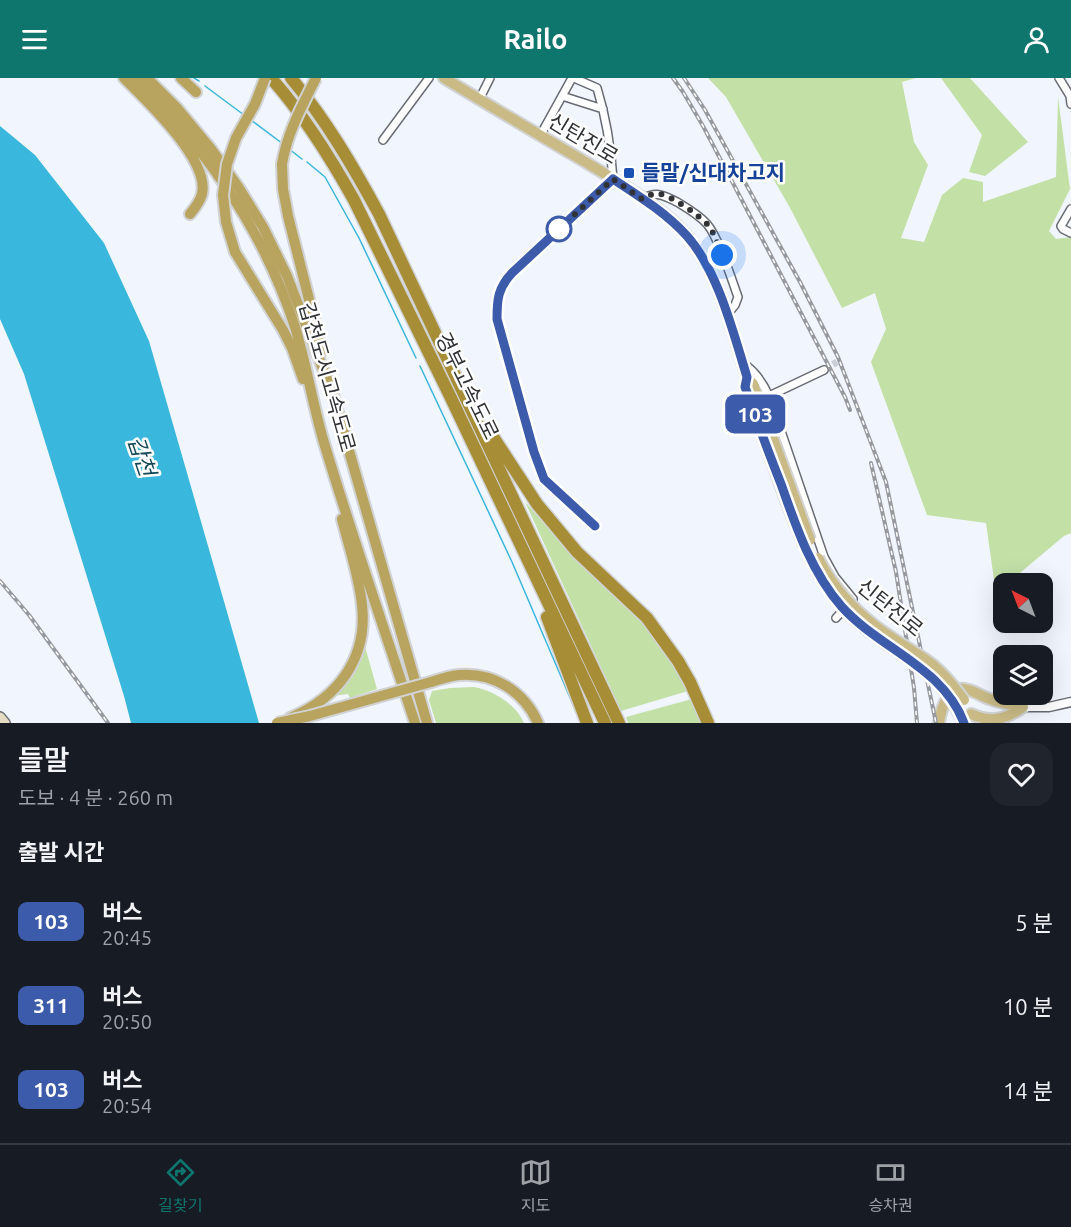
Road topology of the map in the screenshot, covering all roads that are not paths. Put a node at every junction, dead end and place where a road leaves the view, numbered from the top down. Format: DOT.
graph roads {
  1 [pos="124,78"];
  2 [pos="134,78"];
  3 [pos="147,78"];
  4 [pos="181,78"];
  5 [pos="265,78"];
  6 [pos="272,78"];
  7 [pos="291,78"];
  8 [pos="316,78"];
  9 [pos="429,78"];
  10 [pos="444,78"];
  11 [pos="490,78"];
  12 [pos="573,78"];
  13 [pos="1059,78"];
  14 [pos="196,92"];
  15 [pos="562,96"];
  16 [pos="479,100"];
  17 [pos="1071,104"];
  18 [pos="603,109"];
  19 [pos="540,136"];
  20 [pos="383,140"];
  21 [pos="613,179"];
  22 [pos="642,199"];
  23 [pos="1071,210"];
  24 [pos="189,214"];
  25 [pos="1071,233"];
  26 [pos="727,315"];
  27 [pos="742,363"];
  28 [pos="824,370"];
  29 [pos="463,390"];
  30 [pos="333,395"];
  31 [pos="760,395"];
  32 [pos="317,415"];
  33 [pos="325,445"];
  34 [pos="544,479"];
  35 [pos="516,534"];
  36 [pos="836,618"];
  37 [pos="399,630"];
  38 [pos="433,684"];
  39 [pos="1071,702"];
  40 [pos="1023,707"];
  41 [pos="0,717"];
  42 [pos="969,720"];
  43 [pos="5,723"];
  44 [pos="277,723"];
  45 [pos="307,723"];
  46 [pos="415,723"];
  47 [pos="427,723"];
  48 [pos="433,723"];
  49 [pos="532,723"];
  50 [pos="538,723"];
  51 [pos="587,723"];
  52 [pos="605,723"];
  53 [pos="619,723"];
  54 [pos="708,723"];
  55 [pos="939,723"];
  56 [pos="1007,723"];
  1 -- 24 [label="highway"];
  2 -- 32 [label="highway, 갑천도시고속도로"];
  3 -- 30 [label="highway, 갑천도시고속도로"];
  4 -- 14 [label="highway"];
  5 -- 32 [label="highway, bridge"];
  6 -- 35 [label="highway, 경부고속도로"];
  7 -- 29 [label="highway, 경부고속도로"];
  8 -- 30 [label="highway, bridge"];
  9 -- 20 [label="street"];
  10 -- 16 [label="main road, 신탄진로"];
  11 -- 16 [label="street"];
  12 -- 15 [label="street"];
  12 -- 18 [label="street"];
  13 -- 17 [label="street"];
  15 -- 18 [label="street"];
  15 -- 19 [label="street"];
  16 -- 19 [label="main road, 신탄진로"];
  18 -- 21 [label="street"];
  19 -- 21 [label="main road, 신탄진로"];
  21 -- 22 [label="main road, 신탄진로"];
  21 -- 34 [label="street"];
  22 -- 26 [label="main road, 신탄진로"];
  22 -- 26 [label="street"];
  23 -- 25 [label="street"];
  26 -- 27 [label="main road, 신탄진로"];
  27 -- 31 [label="street"];
  27 -- 31 [label="main road, 신탄진로"];
  28 -- 31 [label="street"];
  29 -- 53 [label="highway, 경부고속도로"];
  29 -- 54 [label="highway"];
  30 -- 37 [label="highway, 갑천도시고속도로"];
  31 -- 36 [label="street"];
  31 -- 42 [label="main road, 신탄진로, bridge"];
  32 -- 33 [label="highway, 갑천도시고속도로"];
  33 -- 44 [label="highway, bridge"];
  33 -- 46 [label="highway, 갑천도시고속도로"];
  35 -- 51 [label="highway"];
  35 -- 52 [label="highway, 경부고속도로"];
  37 -- 47 [label="highway, 갑천도시고속도로"];
  37 -- 48 [label="highway"];
  38 -- 44 [label="highway, bridge"];
  38 -- 45 [label="highway"];
  38 -- 49 [label="highway"];
  38 -- 50 [label="highway"];
  39 -- 40 [label="street"];
  40 -- 42 [label="main road"];
  40 -- 55 [label="main road"];
  40 -- 56 [label="main road"];
  41 -- 43 [label="main road"];
}
